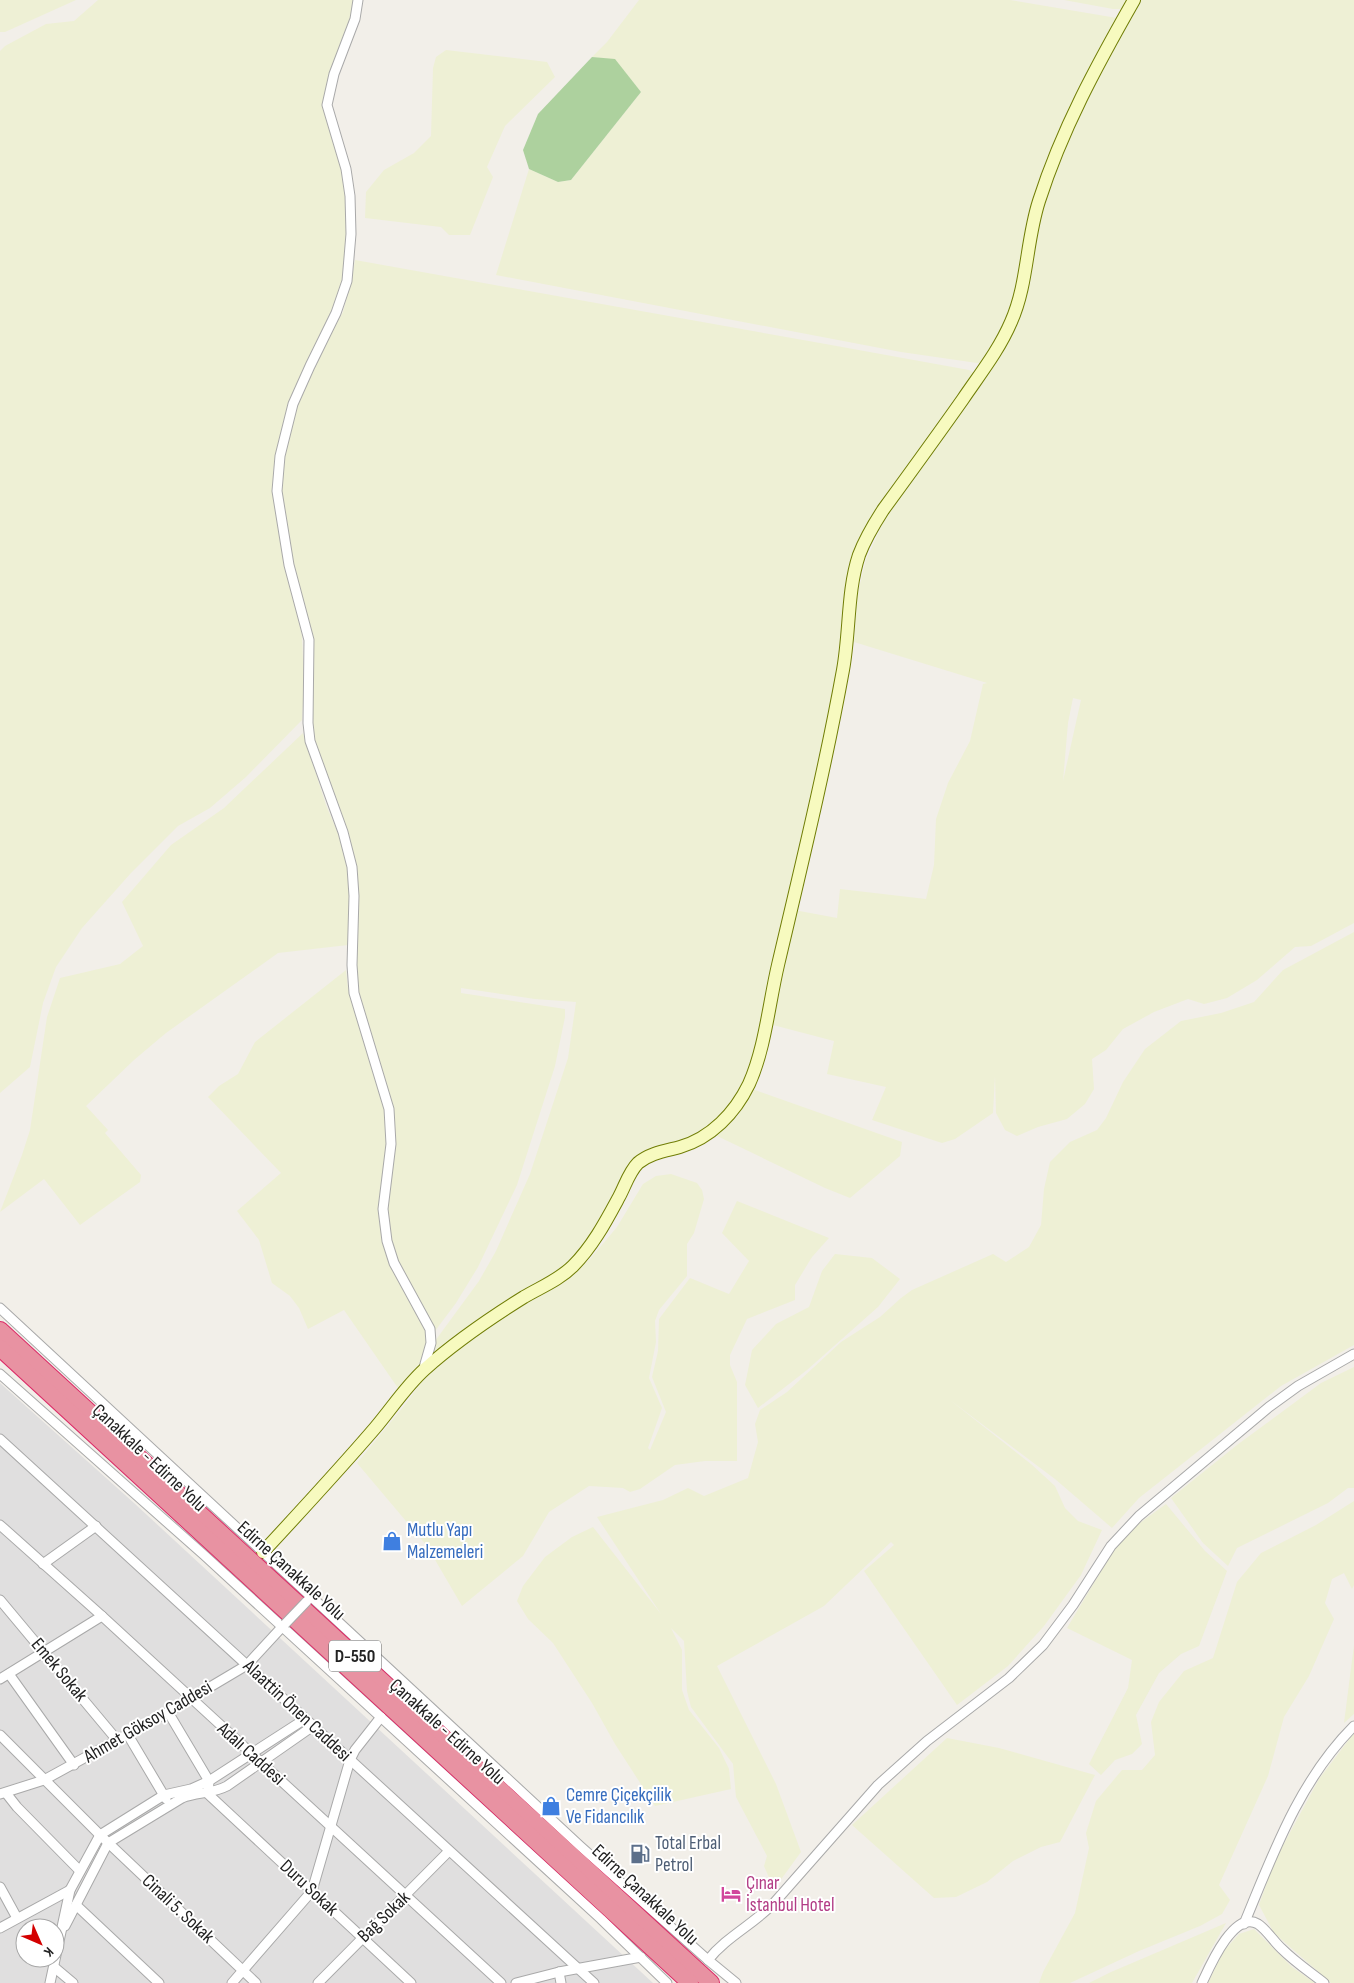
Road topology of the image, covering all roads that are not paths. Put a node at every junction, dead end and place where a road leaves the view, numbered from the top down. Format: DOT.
graph roads {
  1 [pos="358,0"];
  2 [pos="1134,0"];
  3 [pos="0,1308"];
  4 [pos="0,1330"];
  5 [pos="0,1348"];
  6 [pos="1354,1354"];
  7 [pos="423,1371"];
  8 [pos="0,1374"];
  9 [pos="0,1439"];
  10 [pos="182,1478"];
  11 [pos="163,1481"];
  12 [pos="231,1523"];
  13 [pos="210,1524"];
  14 [pos="0,1525"];
  15 [pos="96,1526"];
  16 [pos="263,1552"];
  17 [pos="43,1564"];
  18 [pos="0,1600"];
  19 [pos="307,1601"];
  20 [pos="320,1614"];
  21 [pos="102,1616"];
  22 [pos="286,1622"];
  23 [pos="45,1653"];
  24 [pos="247,1665"];
  25 [pos="9,1674"];
  26 [pos="0,1679"];
  27 [pos="190,1699"];
  28 [pos="168,1712"];
  29 [pos="381,1717"];
  30 [pos="305,1719"];
  31 [pos="313,1726"];
  32 [pos="1354,1726"];
  33 [pos="0,1735"];
  34 [pos="128,1735"];
  35 [pos="117,1740"];
  36 [pos="252,1754"];
  37 [pos="350,1760"];
  38 [pos="260,1762"];
  39 [pos="74,1765"];
  40 [pos="44,1780"];
  41 [pos="209,1781"];
  42 [pos="3,1793"];
  43 [pos="208,1794"];
  44 [pos="164,1795"];
  45 [pos="169,1805"];
  46 [pos="331,1828"];
  47 [pos="100,1835"];
  48 [pos="108,1843"];
  49 [pos="449,1851"];
  50 [pos="80,1871"];
  51 [pos="0,1887"];
  52 [pos="70,1890"];
  53 [pos="312,1891"];
  54 [pos="406,1896"];
  55 [pos="76,1905"];
  56 [pos="17,1918"];
  57 [pos="64,1918"];
  58 [pos="15,1919"];
  59 [pos="651,1919"];
  60 [pos="1244,1924"];
  61 [pos="65,1926"];
  62 [pos="0,1928"];
  63 [pos="363,1937"];
  64 [pos="641,1957"];
  65 [pos="708,1960"];
  66 [pos="54,1968"];
  67 [pos="55,1968"];
  68 [pos="577,1968"];
  69 [pos="243,1971"];
  70 [pos="559,1972"];
  71 [pos="50,1983"];
  72 [pos="73,1983"];
  73 [pos="159,1983"];
  74 [pos="232,1983"];
  75 [pos="256,1983"];
  76 [pos="318,1983"];
  77 [pos="411,1983"];
  78 [pos="501,1983"];
  79 [pos="516,1983"];
  80 [pos="561,1983"];
  81 [pos="594,1983"];
  82 [pos="667,1983"];
  83 [pos="690,1983"];
  84 [pos="711,1983"];
  85 [pos="736,1983"];
  86 [pos="1202,1983"];
  87 [pos="1324,1983"];
  1 -- 7 [label="street"];
  2 -- 7 [label="street"];
  3 -- 10 [label="street"];
  4 -- 11 [label="highway, Edirne Çanakkale Yolu / D-550"];
  5 -- 22 [label="highway, Çanakkale - Edirne Yolu / D-550"];
  6 -- 65 [label="street"];
  7 -- 16 [label="street"];
  8 -- 22 [label="street"];
  9 -- 15 [label="street, Alaattin Önen Caddesi"];
  10 -- 11 [label="street"];
  10 -- 12 [label="street"];
  11 -- 13 [label="highway, Edirne Çanakkale Yolu / D-550"];
  12 -- 13 [label="street"];
  12 -- 16 [label="street"];
  13 -- 20 [label="highway, Edirne Çanakkale Yolu / D-550"];
  14 -- 17 [label="street, Adalı Caddesi"];
  15 -- 17 [label="street"];
  15 -- 24 [label="street, Alaattin Önen Caddesi"];
  16 -- 20 [label="street"];
  17 -- 21 [label="street, Adalı Caddesi"];
  18 -- 23 [label="street, Emek Sokak"];
  19 -- 22 [label="street, Ahmet Göksoy Caddesi, bridge"];
  20 -- 59 [label="highway, Edirne Çanakkale Yolu / D-550"];
  21 -- 23 [label="street"];
  21 -- 27 [label="street, Adalı Caddesi"];
  22 -- 24 [label="street, Ahmet Göksoy Caddesi"];
  22 -- 29 [label="street"];
  22 -- 83 [label="highway, Çanakkale - Edirne Yolu / D-550"];
  23 -- 25 [label="street"];
  23 -- 35 [label="street, Emek Sokak"];
  24 -- 27 [label="street, Ahmet Göksoy Caddesi"];
  24 -- 30 [label="street, Alaattin Önen Caddesi"];
  25 -- 26 [label="street"];
  25 -- 39 [label="street"];
  27 -- 28 [label="street, Ahmet Göksoy Caddesi"];
  27 -- 36 [label="street, Adalı Caddesi"];
  28 -- 34 [label="street, Ahmet Göksoy Caddesi"];
  28 -- 41 [label="street"];
  29 -- 37 [label="street"];
  29 -- 64 [label="street"];
  30 -- 31 [label="street, Alaattin Önen Caddesi"];
  30 -- 36 [label="street"];
  31 -- 37 [label="street, Alaattin Önen Caddesi"];
  31 -- 38 [label="street"];
  32 -- 60 [label="street"];
  33 -- 40 [label="street, Cinali 5. Sokak"];
  34 -- 35 [label="street, Ahmet Göksoy Caddesi"];
  34 -- 44 [label="street"];
  35 -- 39 [label="street, Ahmet Göksoy Caddesi"];
  36 -- 38 [label="street, Adalı Caddesi"];
  36 -- 41 [label="street"];
  37 -- 46 [label="street"];
  37 -- 49 [label="street, Alaattin Önen Caddesi"];
  38 -- 43 [label="street"];
  38 -- 46 [label="street, Adalı Caddesi"];
  39 -- 40 [label="street, Ahmet Göksoy Caddesi"];
  40 -- 42 [label="street, Ahmet Göksoy Caddesi"];
  40 -- 47 [label="street, Cinali 5. Sokak"];
  41 -- 43 [label="street"];
  41 -- 44 [label="street"];
  42 -- 50 [label="street"];
  43 -- 45 [label="street"];
  43 -- 53 [label="street, Duru Sokak"];
  44 -- 45 [label="street"];
  44 -- 47 [label="street"];
  45 -- 48 [label="street"];
  46 -- 53 [label="street"];
  46 -- 54 [label="street, Adalı Caddesi"];
  47 -- 48 [label="street, Cinali 5. Sokak"];
  47 -- 50 [label="street"];
  48 -- 55 [label="street"];
  48 -- 69 [label="street, Cinali 5. Sokak"];
  49 -- 54 [label="street, Bağ Sokak"];
  49 -- 68 [label="street, Alaattin Önen Caddesi"];
  50 -- 52 [label="street"];
  51 -- 56 [label="street"];
  52 -- 56 [label="street"];
  52 -- 57 [label="street"];
  53 -- 63 [label="street, Duru Sokak"];
  53 -- 69 [label="street"];
  54 -- 63 [label="street, Bağ Sokak"];
  54 -- 78 [label="street, Adalı Caddesi"];
  55 -- 61 [label="street"];
  55 -- 73 [label="street"];
  58 -- 62 [label="street"];
  59 -- 65 [label="street"];
  59 -- 84 [label="highway, Edirne Çanakkale Yolu / D-550"];
  60 -- 86 [label="street"];
  60 -- 87 [label="street"];
  63 -- 76 [label="street, Bağ Sokak"];
  63 -- 77 [label="street, Duru Sokak"];
  64 -- 68 [label="street"];
  64 -- 82 [label="street"];
  65 -- 85 [label="street"];
  66 -- 71 [label="street"];
  67 -- 72 [label="street"];
  68 -- 70 [label="street"];
  68 -- 81 [label="street, Alaattin Önen Caddesi"];
  69 -- 74 [label="street"];
  69 -- 75 [label="street, Cinali 5. Sokak"];
  70 -- 79 [label="street"];
  70 -- 80 [label="street"];
}
